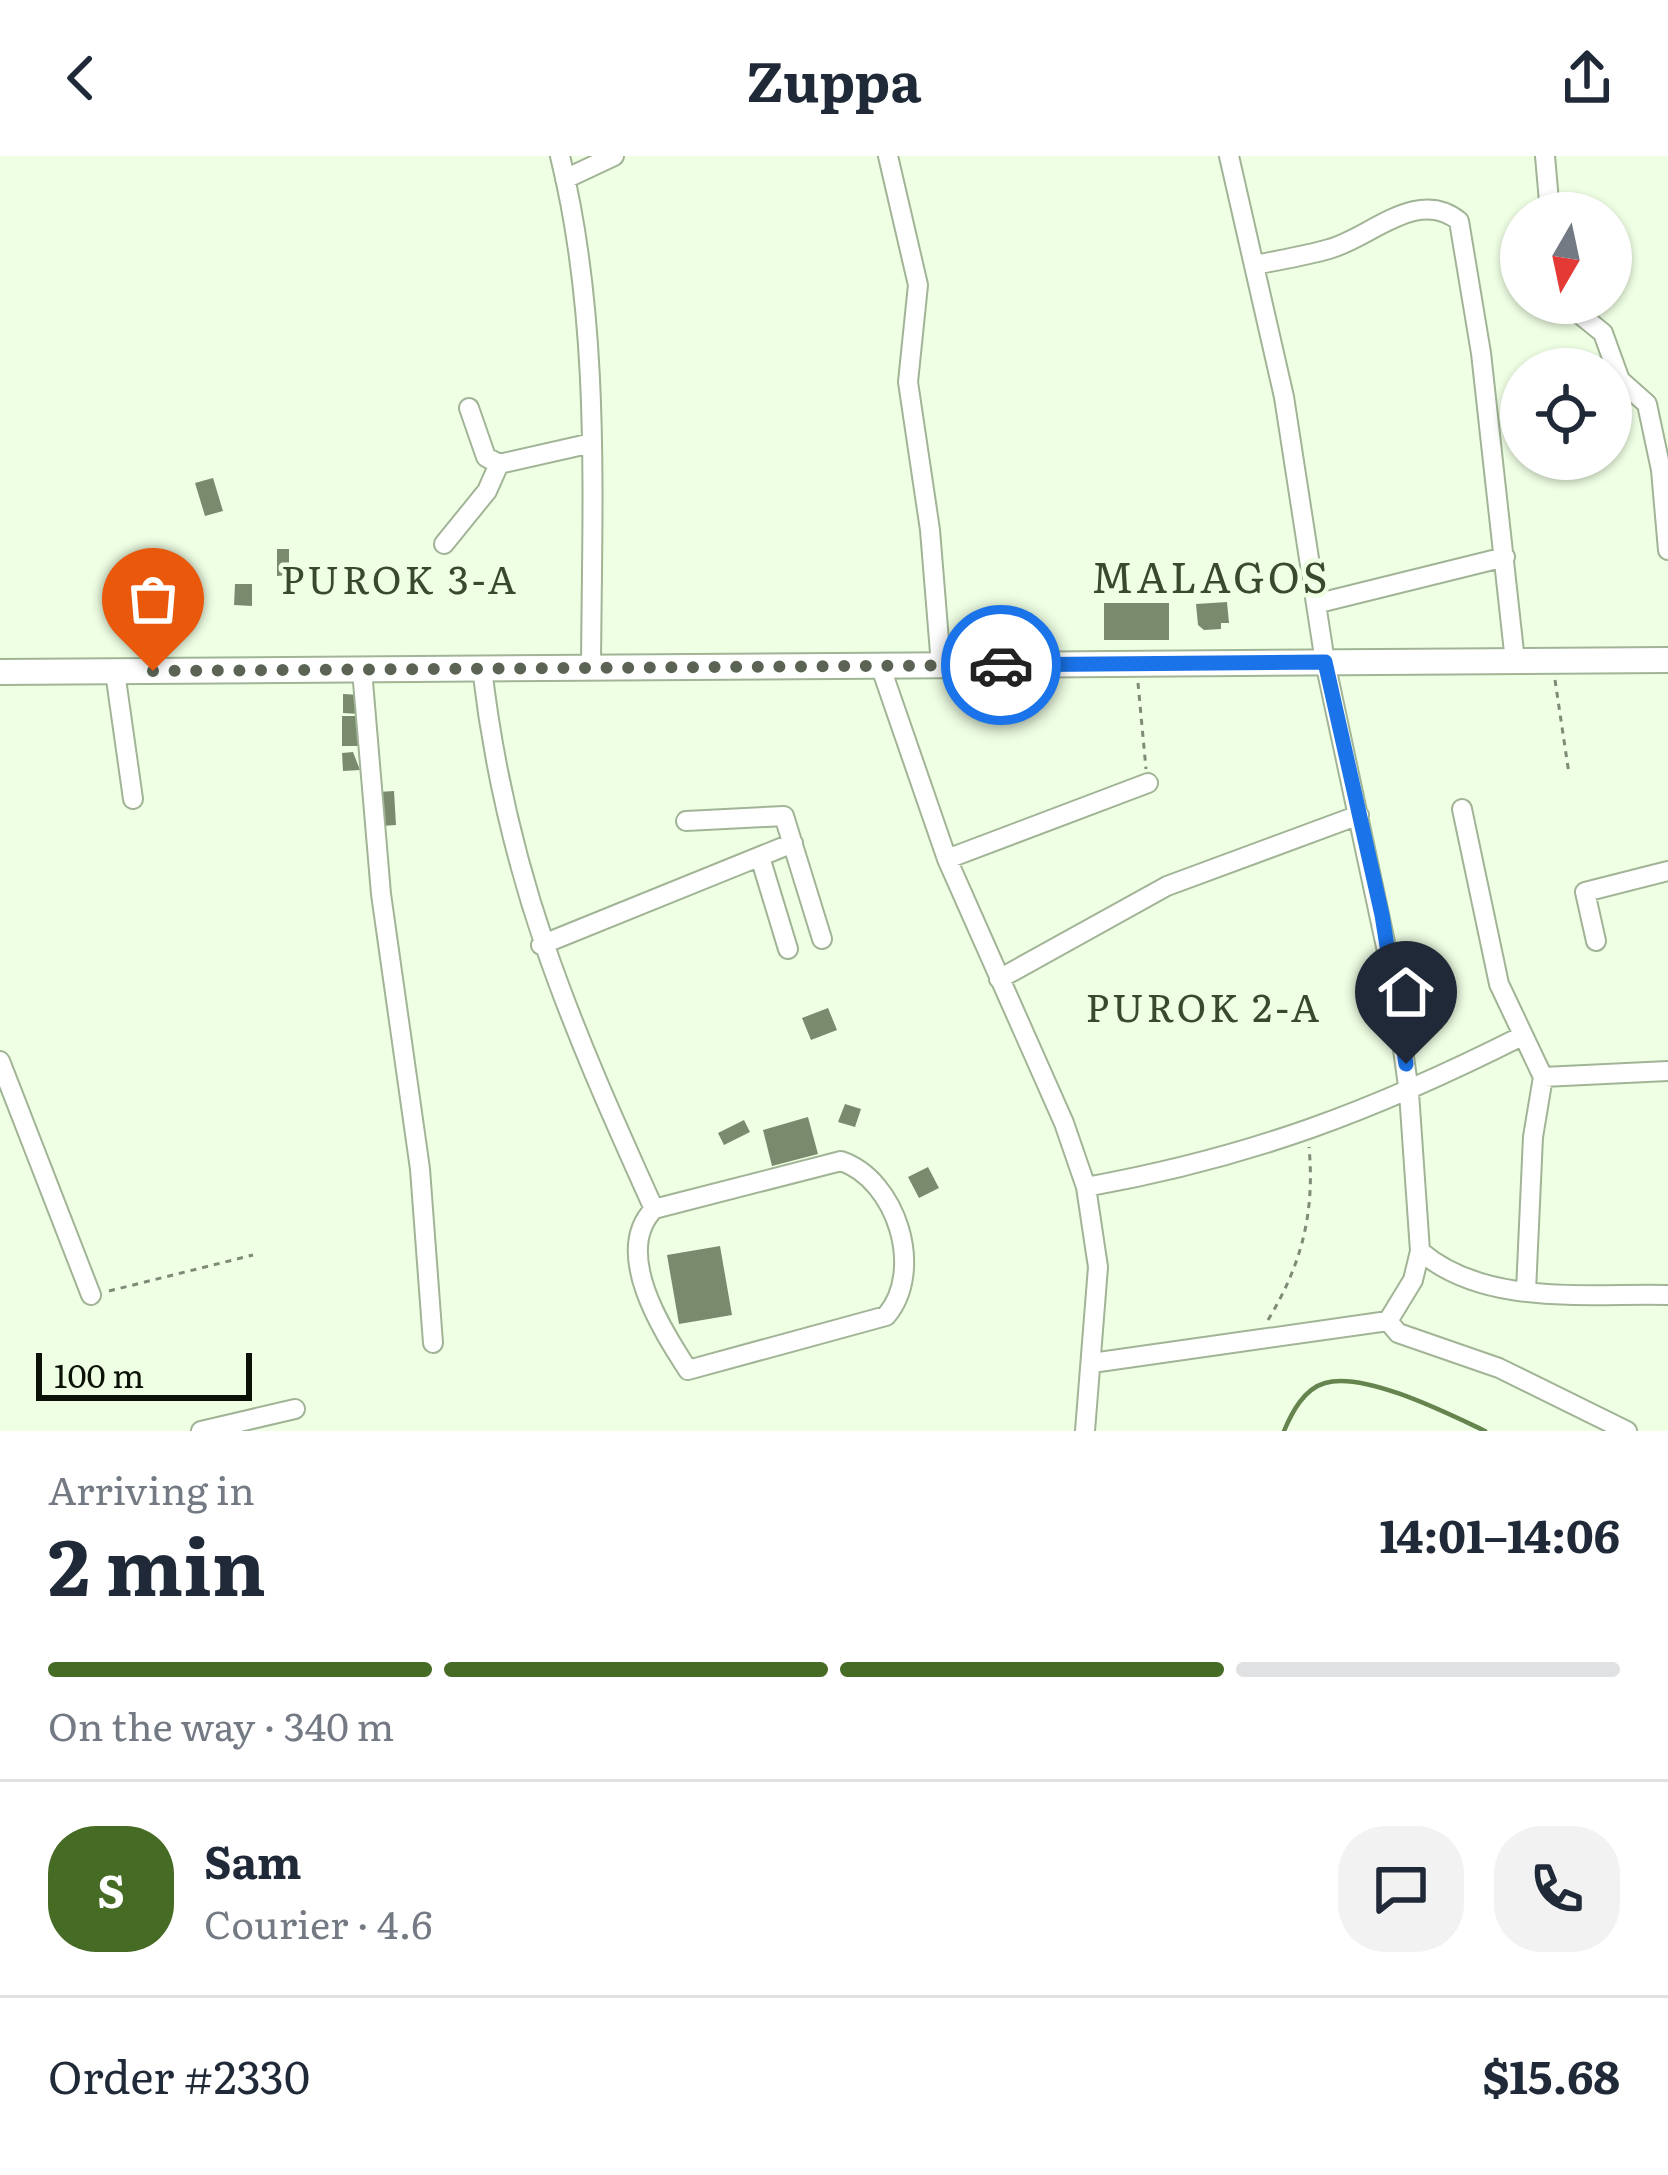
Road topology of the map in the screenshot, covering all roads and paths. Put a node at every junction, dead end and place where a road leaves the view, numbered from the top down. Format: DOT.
graph roads {
  1 [pos="560,156"];
  2 [pos="614,156"];
  3 [pos="888,156"];
  4 [pos="1229,156"];
  5 [pos="1545,156"];
  6 [pos="565,179"];
  7 [pos="1548,192"];
  8 [pos="1255,265"];
  9 [pos="1591,324"];
  10 [pos="470,407"];
  11 [pos="592,443"];
  12 [pos="499,464"];
  13 [pos="444,544"];
  14 [pos="1668,550"];
  15 [pos="1505,557"];
  16 [pos="1318,604"];
  17 [pos="1668,660"];
  18 [pos="1516,661"];
  19 [pos="1552,661"];
  20 [pos="1325,662"];
  21 [pos="1137,663"];
  22 [pos="880,665"];
  23 [pos="941,665"];
  24 [pos="482,668"];
  25 [pos="591,668"];
  26 [pos="362,670"];
  27 [pos="115,671"];
  28 [pos="0,672"];
  29 [pos="1569,774"];
  30 [pos="1148,783"];
  31 [pos="133,799"];
  32 [pos="1462,809"];
  33 [pos="1359,815"];
  34 [pos="686,821"];
  35 [pos="793,844"];
  36 [pos="760,857"];
  37 [pos="947,859"];
  38 [pos="1668,871"];
  39 [pos="822,939"];
  40 [pos="1595,941"];
  41 [pos="541,945"];
  42 [pos="788,949"];
  43 [pos="999,979"];
  44 [pos="1522,1036"];
  45 [pos="0,1060"];
  46 [pos="1668,1071"];
  47 [pos="1543,1077"];
  48 [pos="1409,1093"];
  49 [pos="1308,1133"];
  50 [pos="1087,1187"];
  51 [pos="654,1209"];
  52 [pos="1420,1251"];
  53 [pos="253,1255"];
  54 [pos="1526,1291"];
  55 [pos="91,1295"];
  56 [pos="1668,1295"];
  57 [pos="1388,1321"];
  58 [pos="1250,1340"];
  59 [pos="433,1343"];
  60 [pos="1092,1363"];
  61 [pos="295,1409"];
  62 [pos="201,1431"];
  63 [pos="1085,1431"];
  64 [pos="1627,1431"];
  1 -- 6 [label="street"];
  2 -- 6 [label="street"];
  3 -- 23 [label="street"];
  4 -- 8 [label="street"];
  5 -- 7 [label="street"];
  6 -- 11 [label="street"];
  8 -- 15 [label="street"];
  8 -- 16 [label="street"];
  9 -- 14 [label="street"];
  10 -- 12 [label="street"];
  11 -- 12 [label="street"];
  11 -- 25 [label="street"];
  12 -- 13 [label="street"];
  15 -- 16 [label="street"];
  15 -- 18 [label="street"];
  16 -- 20 [label="street"];
  17 -- 19 [label="main road"];
  18 -- 19 [label="main road"];
  18 -- 20 [label="main road"];
  19 -- 29 [label="path"];
  20 -- 21 [label="main road"];
  20 -- 33 [label="street"];
  21 -- 23 [label="main road"];
  21 -- 30 [label="path"];
  22 -- 23 [label="main road"];
  22 -- 25 [label="main road"];
  22 -- 37 [label="street"];
  24 -- 25 [label="main road"];
  24 -- 26 [label="main road"];
  24 -- 41 [label="street"];
  26 -- 27 [label="main road"];
  26 -- 59 [label="street"];
  27 -- 28 [label="main road"];
  27 -- 31 [label="street"];
  30 -- 37 [label="street"];
  32 -- 44 [label="street"];
  33 -- 43 [label="street"];
  33 -- 48 [label="street"];
  34 -- 35 [label="street"];
  35 -- 36 [label="street"];
  35 -- 39 [label="street"];
  36 -- 41 [label="street"];
  36 -- 42 [label="street"];
  37 -- 43 [label="street"];
  38 -- 40 [label="street"];
  41 -- 51 [label="street"];
  43 -- 50 [label="street"];
  44 -- 47 [label="street"];
  44 -- 48 [label="street"];
  45 -- 55 [label="street"];
  46 -- 47 [label="street"];
  47 -- 54 [label="street"];
  48 -- 49 [label="street"];
  48 -- 52 [label="street"];
  49 -- 50 [label="street"];
  49 -- 58 [label="path"];
  50 -- 60 [label="street"];
  51 -- 51 [label="street"];
  52 -- 54 [label="street"];
  52 -- 57 [label="street"];
  53 -- 55 [label="path"];
  54 -- 56 [label="street"];
  57 -- 58 [label="street"];
  57 -- 64 [label="street"];
  58 -- 60 [label="street"];
  60 -- 63 [label="street"];
  61 -- 62 [label="street"];
}
